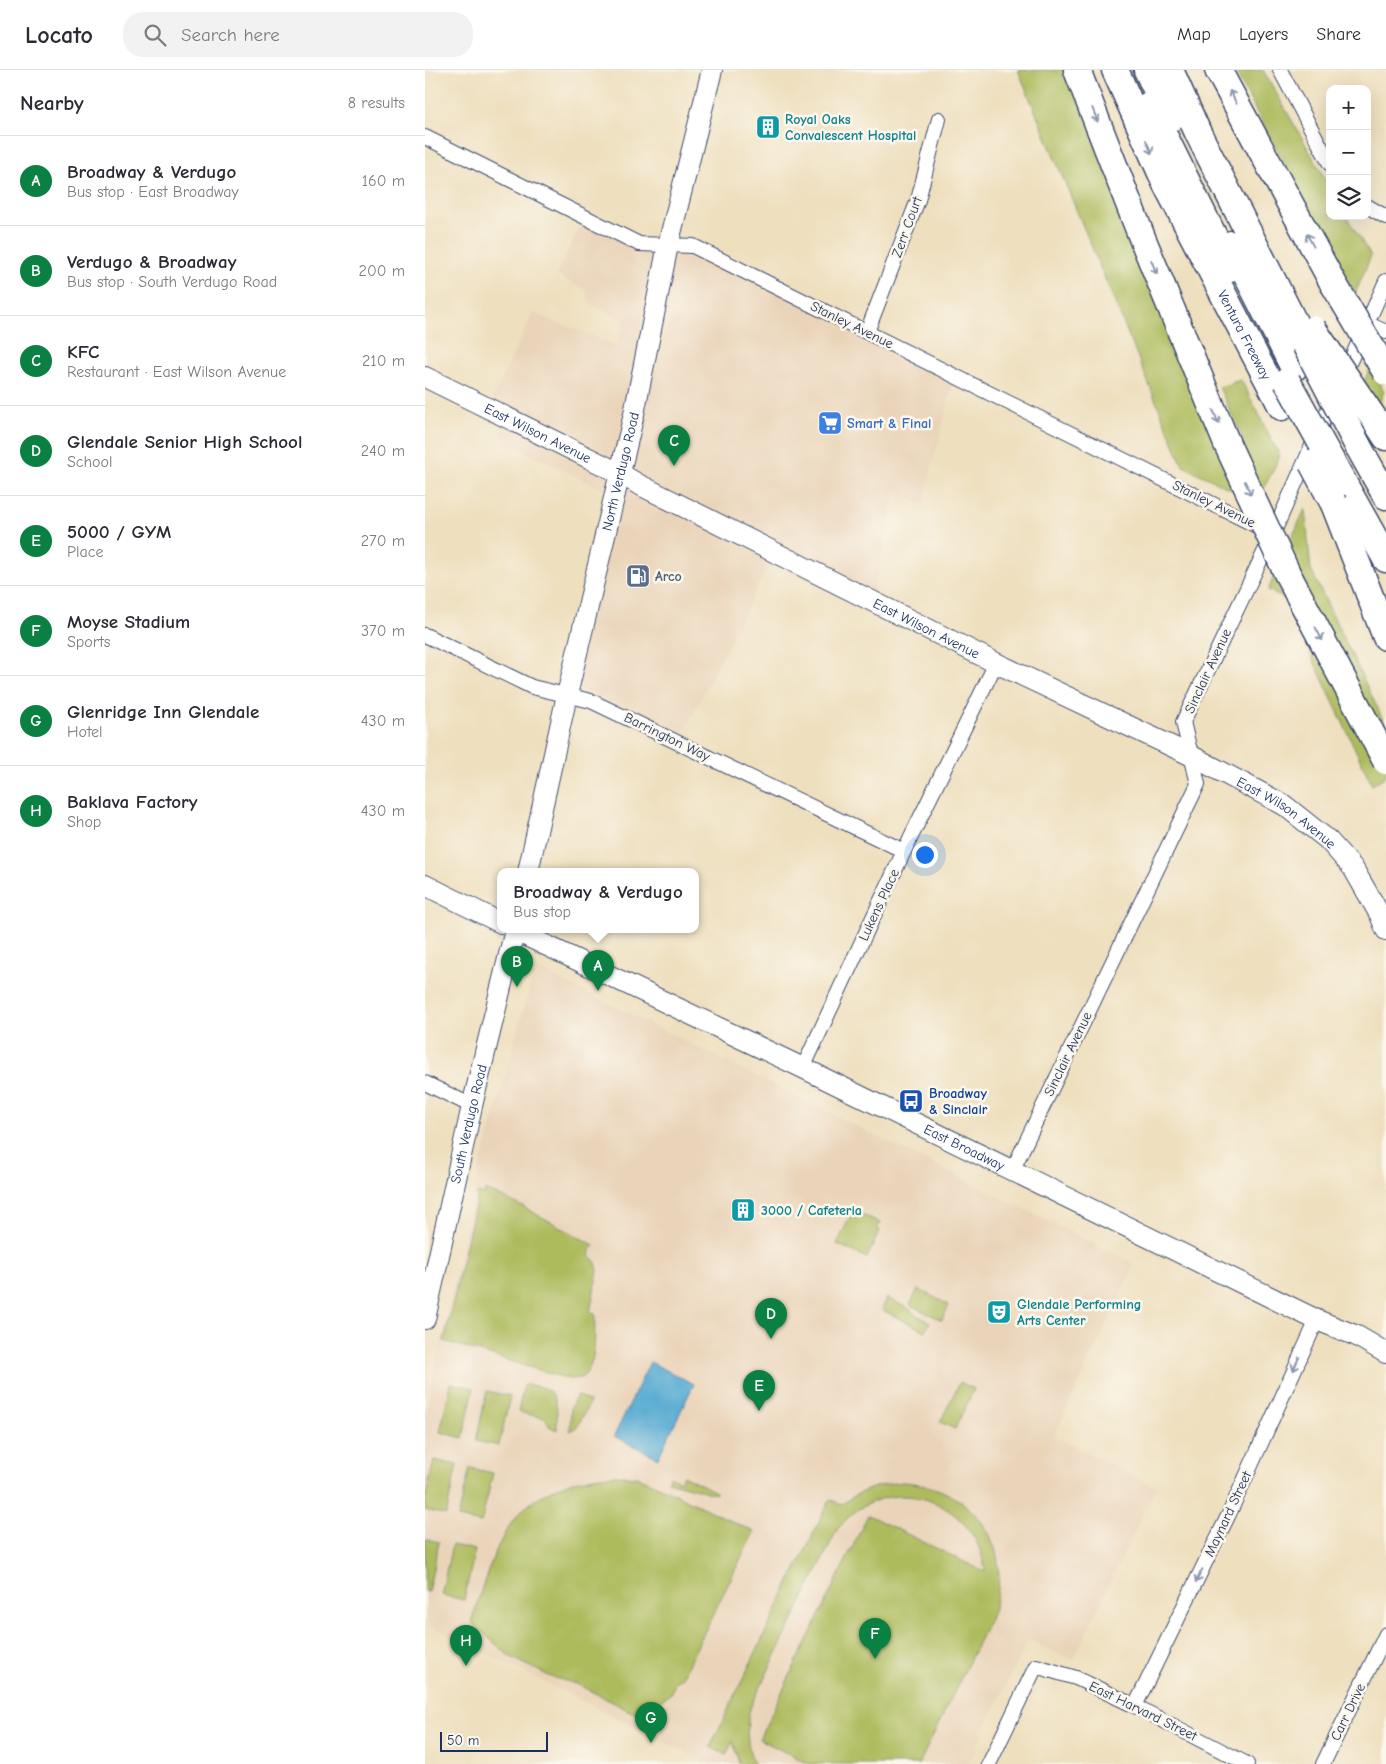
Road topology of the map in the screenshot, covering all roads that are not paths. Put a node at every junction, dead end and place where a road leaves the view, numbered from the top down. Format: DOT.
graph roads {
  1 [pos="712,70"];
  2 [pos="1077,70"];
  3 [pos="1115,70"];
  4 [pos="1133,70"];
  5 [pos="1147,70"];
  6 [pos="1170,70"];
  7 [pos="1218,70"];
  8 [pos="1280,70"];
  9 [pos="939,118"];
  10 [pos="425,137"];
  11 [pos="1326,156"];
  12 [pos="1371,208"];
  13 [pos="1386,217"];
  14 [pos="668,245"];
  15 [pos="1386,281"];
  16 [pos="1366,323"];
  17 [pos="867,332"];
  18 [pos="1386,332"];
  19 [pos="1309,337"];
  20 [pos="1386,372"];
  21 [pos="1290,374"];
  22 [pos="425,377"];
  23 [pos="1379,427"];
  24 [pos="619,473"];
  25 [pos="1346,475"];
  26 [pos="1386,496"];
  27 [pos="1386,533"];
  28 [pos="1273,534"];
  29 [pos="1386,558"];
  30 [pos="1386,592"];
  31 [pos="425,635"];
  32 [pos="1386,638"];
  33 [pos="997,663"];
  34 [pos="567,695"];
  35 [pos="1190,755"];
  36 [pos="1386,761"];
  37 [pos="904,851"];
  38 [pos="528,868"];
  39 [pos="425,886"];
  40 [pos="497,921"];
  41 [pos="1386,930"];
  42 [pos="513,933"];
  43 [pos="520,933"];
  44 [pos="803,1068"];
  45 [pos="425,1083"];
  46 [pos="472,1106"];
  47 [pos="1012,1171"];
  48 [pos="425,1319"];
  49 [pos="1317,1320"];
  50 [pos="1357,1336"];
  51 [pos="1386,1340"];
  52 [pos="1386,1353"];
  53 [pos="1386,1634"];
  54 [pos="1135,1706"];
  55 [pos="989,1764"];
  56 [pos="1247,1764"];
  57 [pos="1323,1764"];
  1 -- 14 [label="main road, North Verdugo Road"];
  2 -- 36 [label="highway, one-way, bridge"];
  3 -- 25 [label="highway, Ventura Freeway, one-way, bridge"];
  4 -- 21 [label="highway"];
  5 -- 21 [label="highway"];
  6 -- 19 [label="highway, Ventura Freeway"];
  20 -- 7 [label="highway, one-way, bridge"];
  8 -- 11 [label="street"];
  9 -- 17 [label="street, Zerr Court"];
  10 -- 14 [label="street, Stanley Avenue"];
  12 -- 13 [label="street"];
  14 -- 17 [label="street, Stanley Avenue"];
  14 -- 24 [label="main road, North Verdugo Road"];
  15 -- 16 [label="street, Sinclair Avenue"];
  16 -- 18 [label="street"];
  16 -- 28 [label="street, Sinclair Avenue"];
  17 -- 28 [label="street, Stanley Avenue"];
  19 -- 23 [label="highway, bridge"];
  19 -- 25 [label="highway, Ventura Freeway, bridge"];
  21 -- 25 [label="highway"];
  22 -- 24 [label="main road, East Wilson Avenue"];
  24 -- 33 [label="main road, East Wilson Avenue"];
  24 -- 34 [label="main road, North Verdugo Road"];
  25 -- 26 [label="highway, Ventura Freeway"];
  25 -- 27 [label="highway"];
  25 -- 29 [label="highway"];
  25 -- 30 [label="highway, Ventura Freeway"];
  25 -- 32 [label="highway"];
  28 -- 35 [label="street, Sinclair Avenue"];
  31 -- 34 [label="street, Barrington Way"];
  33 -- 35 [label="main road, East Wilson Avenue"];
  33 -- 37 [label="street, Lukens Place"];
  34 -- 37 [label="street, Barrington Way"];
  34 -- 38 [label="main road, North Verdugo Road"];
  35 -- 41 [label="main road, East Wilson Avenue"];
  35 -- 47 [label="street, Sinclair Avenue"];
  37 -- 44 [label="street, Lukens Place"];
  39 -- 40 [label="main road"];
  42 -- 46 [label="main road, South Verdugo Road"];
  43 -- 44 [label="main road, East Broadway"];
  44 -- 47 [label="main road, East Broadway"];
  45 -- 46 [label="street"];
  46 -- 48 [label="main road, South Verdugo Road"];
  47 -- 49 [label="main road, East Broadway"];
  49 -- 50 [label="main road, East Broadway"];
  49 -- 54 [label="street, Maynard Street, one-way"];
  50 -- 51 [label="main road"];
  50 -- 52 [label="main road, East Broadway"];
  53 -- 57 [label="street, Carr Drive"];
  54 -- 55 [label="street, East Harvard Street"];
  54 -- 56 [label="street, East Harvard Street"];
}
